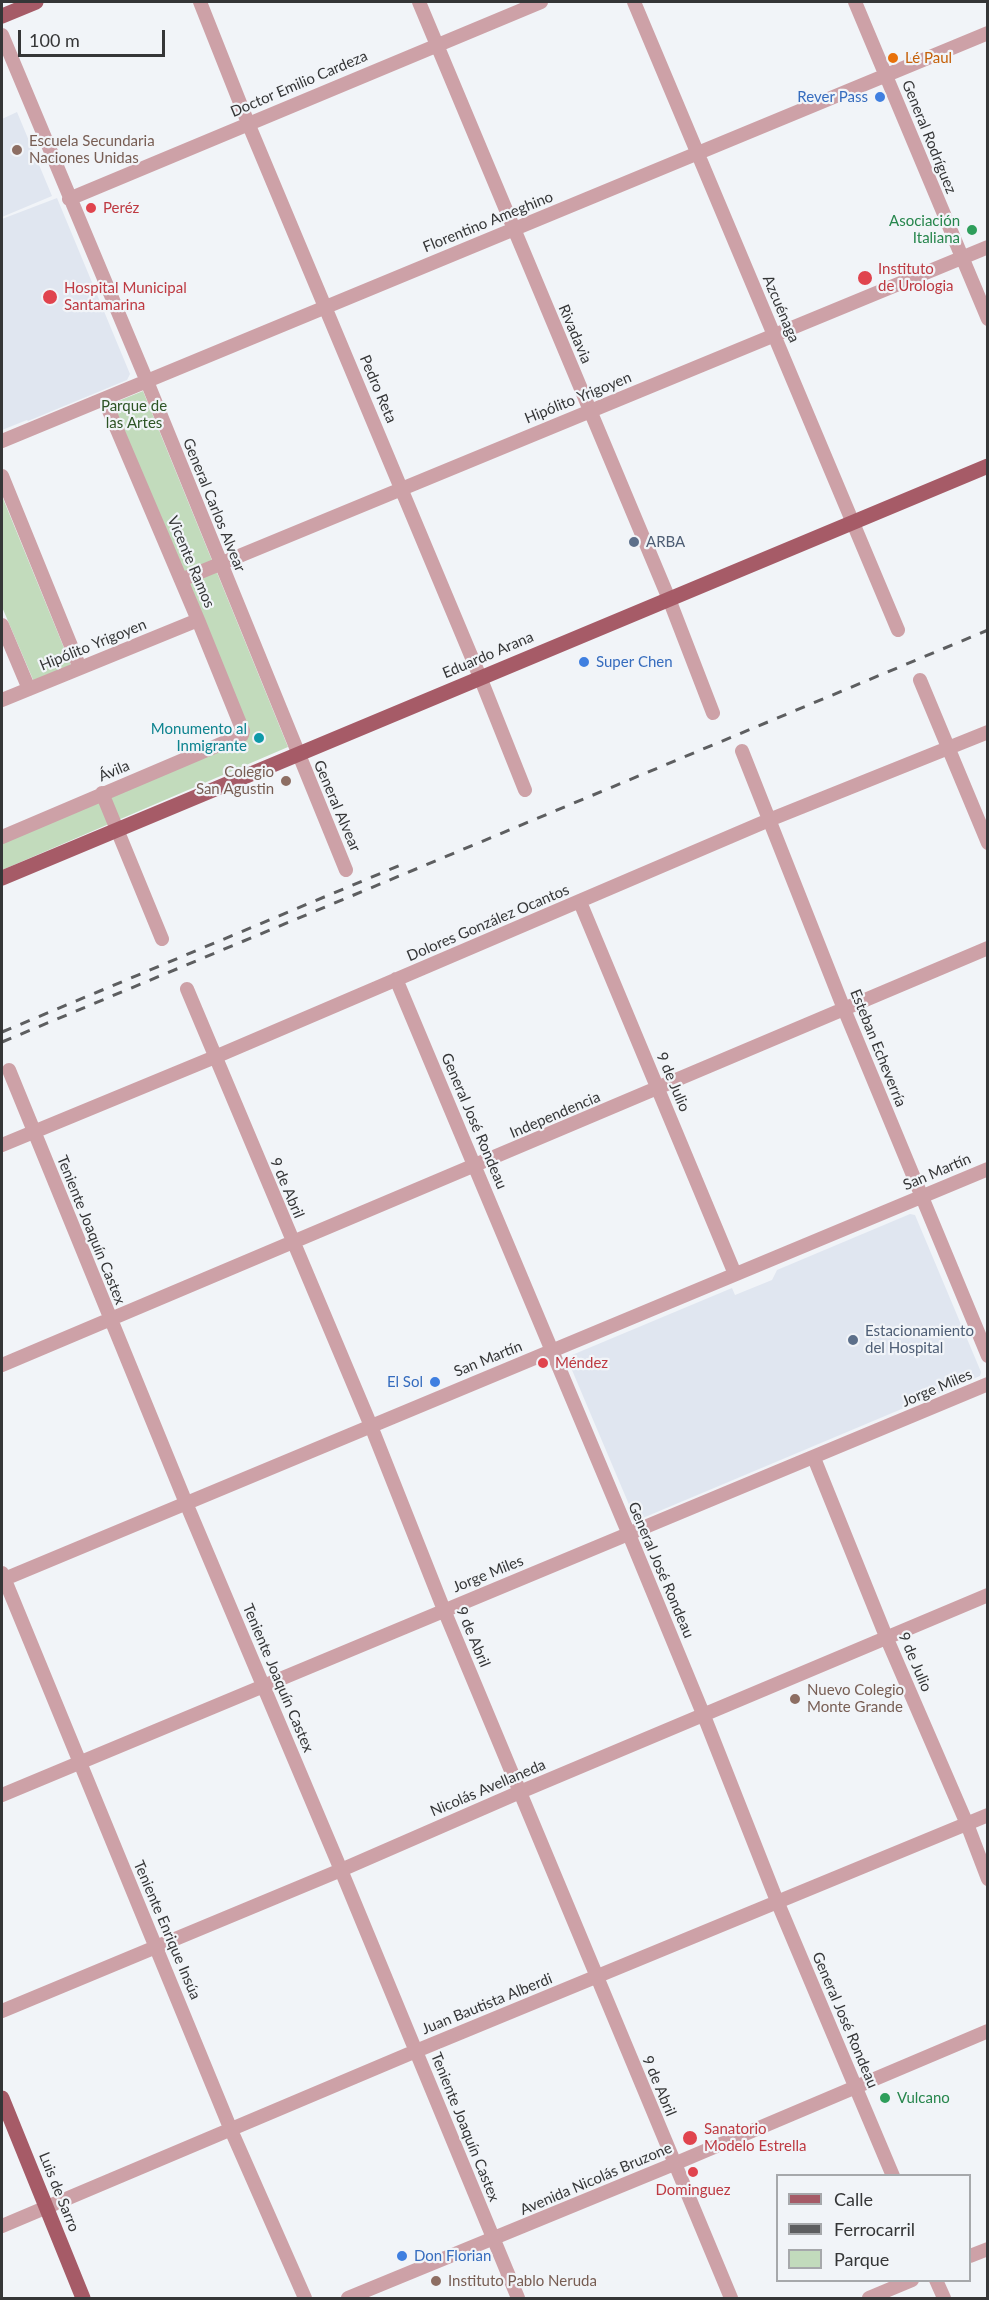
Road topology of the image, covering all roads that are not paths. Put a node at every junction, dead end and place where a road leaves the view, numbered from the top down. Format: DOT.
graph roads {
  1 [pos="36,2"];
  2 [pos="200,2"];
  3 [pos="419,2"];
  4 [pos="542,2"];
  5 [pos="634,2"];
  6 [pos="855,2"];
  7 [pos="2,16"];
  8 [pos="987,33"];
  9 [pos="2,35"];
  10 [pos="436,45"];
  11 [pos="885,75"];
  12 [pos="248,123"];
  13 [pos="698,153"];
  14 [pos="69,199"];
  15 [pos="513,229"];
  16 [pos="987,247"];
  17 [pos="961,258"];
  18 [pos="325,307"];
  19 [pos="987,319"];
  20 [pos="774,335"];
  21 [pos="146,379"];
  22 [pos="104,399"];
  23 [pos="590,411"];
  24 [pos="2,441"];
  25 [pos="987,466"];
  26 [pos="2,476"];
  27 [pos="402,489"];
  28 [pos="853,523"];
  29 [pos="220,564"];
  30 [pos="181,580"];
  31 [pos="669,600"];
  32 [pos="198,620"];
  33 [pos="2,625"];
  34 [pos="898,630"];
  35 [pos="80,668"];
  36 [pos="480,677"];
  37 [pos="920,680"];
  38 [pos="29,689"];
  39 [pos="2,700"];
  40 [pos="713,713"];
  41 [pos="987,732"];
  42 [pos="239,737"];
  43 [pos="948,749"];
  44 [pos="742,751"];
  45 [pos="298,754"];
  46 [pos="525,790"];
  47 [pos="102,793"];
  48 [pos="769,820"];
  49 [pos="118,830"];
  50 [pos="2,837"];
  51 [pos="987,843"];
  52 [pos="346,870"];
  53 [pos="2,878"];
  54 [pos="580,903"];
  55 [pos="162,939"];
  56 [pos="987,948"];
  57 [pos="396,979"];
  58 [pos="187,989"];
  59 [pos="844,1008"];
  60 [pos="215,1057"];
  61 [pos="9,1070"];
  62 [pos="657,1088"];
  63 [pos="34,1132"];
  64 [pos="2,1145"];
  65 [pos="476,1166"];
  66 [pos="987,1169"];
  67 [pos="921,1197"];
  68 [pos="292,1243"];
  69 [pos="735,1274"];
  70 [pos="110,1320"];
  71 [pos="552,1350"];
  72 [pos="987,1356"];
  73 [pos="2,1365"];
  74 [pos="987,1384"];
  75 [pos="371,1425"];
  76 [pos="814,1458"];
  77 [pos="186,1503"];
  78 [pos="629,1535"];
  79 [pos="2,1578"];
  80 [pos="987,1595"];
  81 [pos="444,1610"];
  82 [pos="887,1639"];
  83 [pos="263,1686"];
  84 [pos="704,1716"];
  85 [pos="79,1762"];
  86 [pos="520,1792"];
  87 [pos="2,1795"];
  88 [pos="987,1815"];
  89 [pos="967,1824"];
  90 [pos="341,1870"];
  91 [pos="987,1879"];
  92 [pos="777,1901"];
  93 [pos="157,1946"];
  94 [pos="596,1977"];
  95 [pos="2,2011"];
  96 [pos="987,2031"];
  97 [pos="416,2051"];
  98 [pos="856,2087"];
  99 [pos="3,2108"];
  100 [pos="231,2130"];
  101 [pos="674,2164"];
  102 [pos="893,2174"];
  103 [pos="45,2208"];
  104 [pos="2,2226"];
  105 [pos="493,2240"];
  106 [pos="987,2249"];
  107 [pos="971,2255"];
  108 [pos="907,2282"];
  109 [pos="937,2282"];
  110 [pos="83,2298"];
  111 [pos="305,2298"];
  112 [pos="348,2298"];
  113 [pos="518,2298"];
  114 [pos="730,2298"];
  115 [pos="869,2298"];
  116 [pos="944,2298"];
  1 -- 7 [label="main road"];
  2 -- 12 [label="street, Pedro Reta"];
  3 -- 10 [label="street, Rivadavia"];
  4 -- 10 [label="street, Doctor Emilio Cardeza"];
  5 -- 13 [label="street, Azcuénaga"];
  6 -- 11 [label="street, General Rodríguez"];
  8 -- 11 [label="street, Florentino Ameghino"];
  9 -- 14 [label="street, General Carlos Alvear"];
  10 -- 12 [label="street, Doctor Emilio Cardeza"];
  10 -- 15 [label="street, Rivadavia"];
  11 -- 13 [label="street, Florentino Ameghino"];
  11 -- 17 [label="street, General Rodríguez"];
  12 -- 14 [label="street, Doctor Emilio Cardeza"];
  12 -- 18 [label="street, Pedro Reta"];
  13 -- 15 [label="street, Florentino Ameghino"];
  13 -- 20 [label="street, Azcuénaga"];
  14 -- 21 [label="street, General Carlos Alvear"];
  15 -- 18 [label="street, Florentino Ameghino"];
  15 -- 23 [label="street, Rivadavia"];
  16 -- 17 [label="street, Hipólito Yrigoyen"];
  17 -- 19 [label="street, General Rodríguez"];
  17 -- 20 [label="street, Hipólito Yrigoyen"];
  18 -- 21 [label="street, Florentino Ameghino"];
  18 -- 27 [label="street, Pedro Reta"];
  20 -- 23 [label="street, Hipólito Yrigoyen"];
  20 -- 28 [label="street, Azcuénaga"];
  21 -- 22 [label="street, Florentino Ameghino"];
  21 -- 29 [label="street, General Carlos Alvear"];
  22 -- 24 [label="street, Florentino Ameghino"];
  22 -- 30 [label="street, Vicente Ramos"];
  23 -- 27 [label="street, Hipólito Yrigoyen"];
  23 -- 31 [label="street, Rivadavia"];
  25 -- 28 [label="main road, Eduardo Arana"];
  26 -- 35 [label="street"];
  27 -- 29 [label="street, Hipólito Yrigoyen"];
  27 -- 36 [label="street, Pedro Reta"];
  28 -- 31 [label="main road, Eduardo Arana"];
  28 -- 34 [label="street, Azcuénaga"];
  29 -- 30 [label="street, Hipólito Yrigoyen"];
  29 -- 45 [label="street, General Carlos Alvear"];
  30 -- 32 [label="street, Vicente Ramos"];
  31 -- 36 [label="main road, Eduardo Arana"];
  31 -- 40 [label="street, Rivadavia"];
  32 -- 35 [label="street, Hipólito Yrigoyen"];
  32 -- 42 [label="street, Vicente Ramos"];
  33 -- 38 [label="street"];
  35 -- 38 [label="street, Hipólito Yrigoyen"];
  36 -- 45 [label="main road, Eduardo Arana"];
  36 -- 46 [label="street, Pedro Reta"];
  37 -- 43 [label="street"];
  38 -- 39 [label="street, Hipólito Yrigoyen"];
  41 -- 43 [label="street, Dolores González Ocantos"];
  42 -- 47 [label="street, Ávila"];
  43 -- 48 [label="street, Dolores González Ocantos"];
  43 -- 51 [label="street"];
  44 -- 48 [label="street, Esteban Echeverría"];
  45 -- 49 [label="main road, Eduardo Arana"];
  45 -- 52 [label="street, General Alvear"];
  47 -- 49 [label="street"];
  47 -- 50 [label="street, Ávila"];
  48 -- 54 [label="street, Dolores González Ocantos"];
  48 -- 59 [label="street, Esteban Echeverría"];
  49 -- 53 [label="main road, Eduardo Arana"];
  49 -- 55 [label="street"];
  54 -- 57 [label="street, Dolores González Ocantos"];
  54 -- 62 [label="street, 9 de Julio"];
  56 -- 59 [label="street, Independencia"];
  57 -- 60 [label="street, Dolores González Ocantos"];
  57 -- 65 [label="street, General José Rondeau"];
  58 -- 60 [label="street, 9 de Abril"];
  59 -- 62 [label="street, Independencia"];
  59 -- 67 [label="street, Esteban Echeverría"];
  60 -- 63 [label="street, Dolores González Ocantos"];
  60 -- 68 [label="street, 9 de Abril"];
  61 -- 63 [label="street, Teniente Joaquín Castex"];
  62 -- 65 [label="street, Independencia"];
  62 -- 69 [label="street, 9 de Julio"];
  63 -- 64 [label="street, Dolores González Ocantos"];
  63 -- 70 [label="street, Teniente Joaquín Castex"];
  65 -- 68 [label="street, Independencia"];
  65 -- 71 [label="street, General José Rondeau"];
  66 -- 67 [label="street, San Martín"];
  67 -- 69 [label="street, San Martín"];
  67 -- 72 [label="street, Esteban Echeverría"];
  68 -- 70 [label="street, Independencia"];
  68 -- 75 [label="street, 9 de Abril"];
  69 -- 71 [label="street, San Martín"];
  70 -- 73 [label="street, Independencia"];
  70 -- 77 [label="street, Teniente Joaquín Castex"];
  71 -- 75 [label="street, San Martín"];
  71 -- 78 [label="street, General José Rondeau"];
  74 -- 76 [label="street, Jorge Miles"];
  75 -- 77 [label="street, San Martín"];
  75 -- 81 [label="street, 9 de Abril"];
  76 -- 78 [label="street, Jorge Miles"];
  76 -- 82 [label="street, 9 de Julio"];
  77 -- 79 [label="street, San Martín"];
  77 -- 83 [label="street, Teniente Joaquín Castex"];
  78 -- 81 [label="street, Jorge Miles"];
  78 -- 84 [label="street, General José Rondeau"];
  79 -- 85 [label="street, Teniente Enrique Insúa"];
  80 -- 82 [label="street, Nicolás Avellaneda"];
  81 -- 83 [label="street, Jorge Miles"];
  81 -- 86 [label="street, 9 de Abril"];
  82 -- 84 [label="street, Nicolás Avellaneda"];
  82 -- 89 [label="street, 9 de Julio"];
  83 -- 85 [label="street, Jorge Miles"];
  83 -- 90 [label="street, Teniente Joaquín Castex"];
  84 -- 86 [label="street, Nicolás Avellaneda"];
  84 -- 92 [label="street, General José Rondeau"];
  85 -- 87 [label="street, Jorge Miles"];
  85 -- 93 [label="street, Teniente Enrique Insúa"];
  86 -- 90 [label="street, Nicolás Avellaneda"];
  86 -- 94 [label="street, 9 de Abril"];
  88 -- 89 [label="street, Juan Bautista Alberdi"];
  89 -- 91 [label="street, 9 de Julio"];
  89 -- 92 [label="street, Juan Bautista Alberdi"];
  90 -- 93 [label="street, Nicolás Avellaneda"];
  90 -- 97 [label="street, Teniente Joaquín Castex"];
  92 -- 94 [label="street, Juan Bautista Alberdi"];
  92 -- 98 [label="street, General José Rondeau"];
  93 -- 95 [label="street, Nicolás Avellaneda"];
  93 -- 100 [label="street, Teniente Enrique Insúa"];
  94 -- 97 [label="street, Juan Bautista Alberdi"];
  94 -- 101 [label="street, 9 de Abril"];
  96 -- 98 [label="street, Avenida Nicolás Bruzone"];
  97 -- 100 [label="street, Juan Bautista Alberdi"];
  97 -- 105 [label="street, Teniente Joaquín Castex"];
  98 -- 101 [label="street, Avenida Nicolás Bruzone"];
  98 -- 102 [label="street, General José Rondeau"];
  99 -- 103 [label="main road, Luis de Sarro"];
  100 -- 103 [label="street, Juan Bautista Alberdi"];
  100 -- 111 [label="street, Teniente Enrique Insúa"];
  101 -- 105 [label="street, Avenida Nicolás Bruzone"];
  101 -- 114 [label="street, 9 de Abril"];
  103 -- 104 [label="street, Juan Bautista Alberdi"];
  103 -- 110 [label="main road, Luis de Sarro"];
  105 -- 112 [label="street, Avenida Nicolás Bruzone"];
  105 -- 113 [label="street, Teniente Joaquín Castex"];
  106 -- 107 [label="street"];
  108 -- 115 [label="street"];
  109 -- 116 [label="street"];
}
